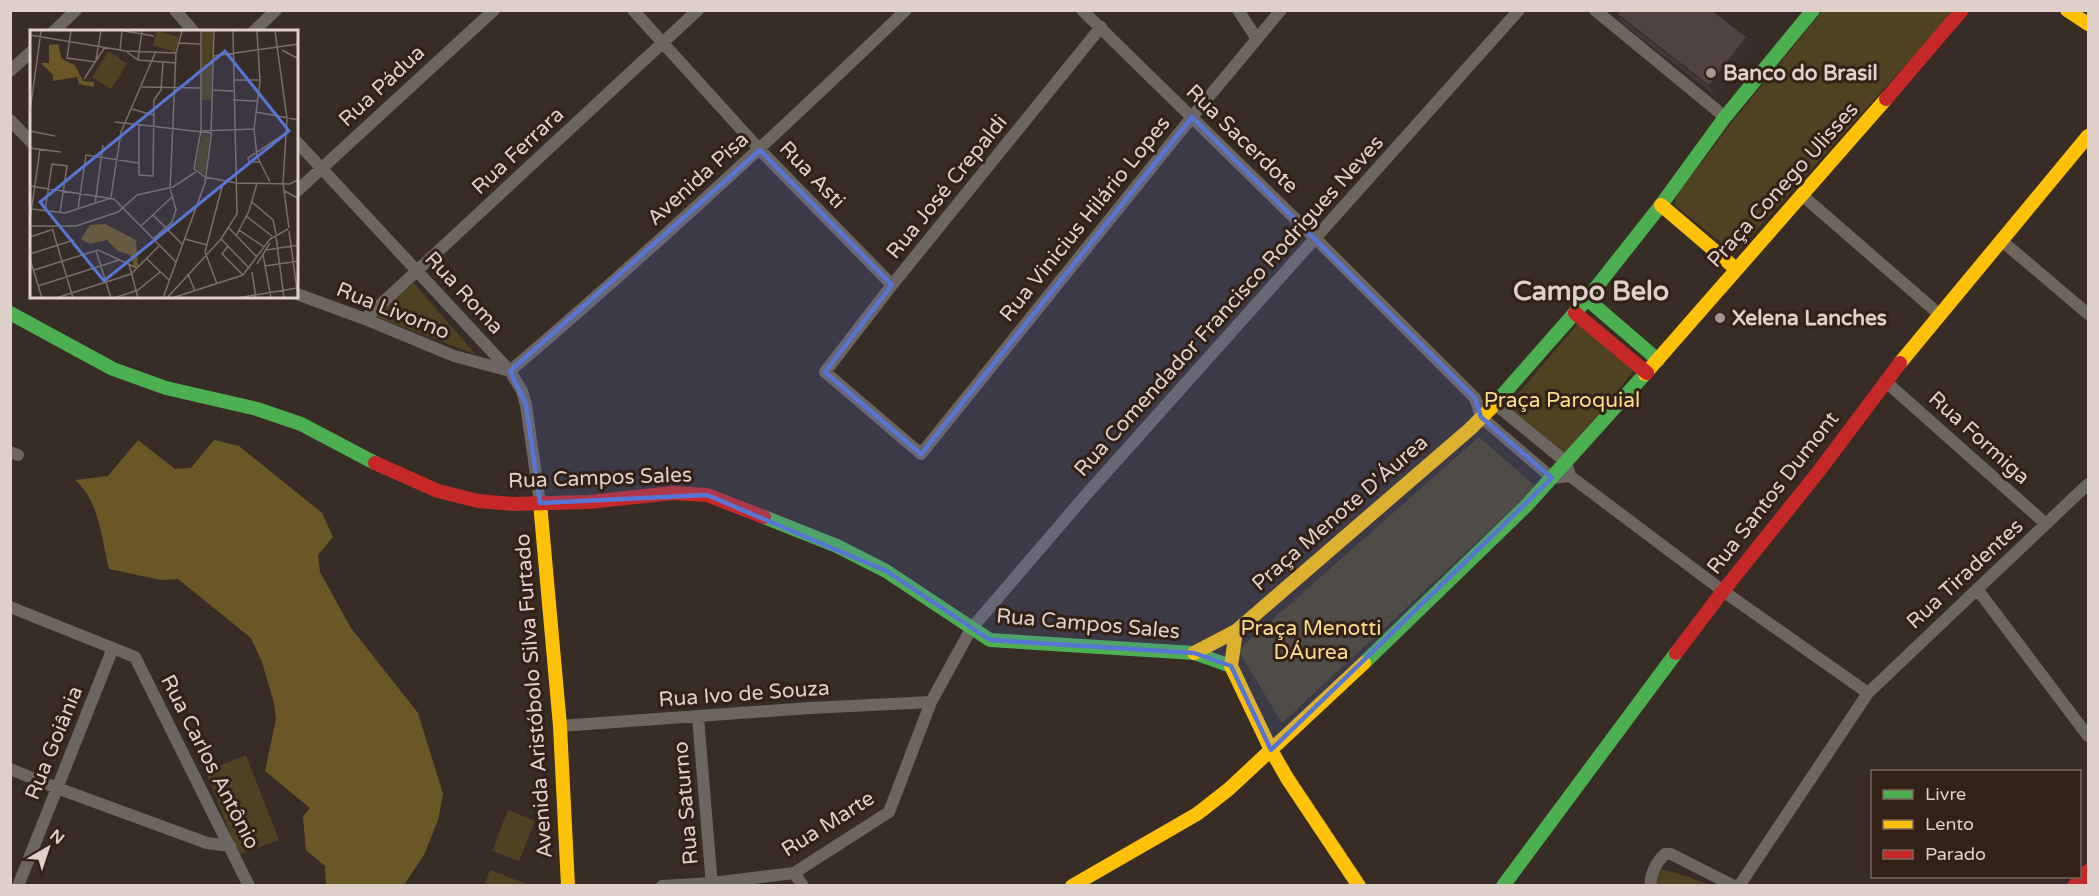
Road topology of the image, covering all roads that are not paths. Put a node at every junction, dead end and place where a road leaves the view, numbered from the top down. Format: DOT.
graph roads {
  1 [pos="76,10"];
  2 [pos="175,10"];
  3 [pos="276,10"];
  4 [pos="494,10"];
  5 [pos="633,10"];
  6 [pos="698,10"];
  7 [pos="906,10"];
  8 [pos="1082,10"];
  9 [pos="1238,10"];
  10 [pos="1281,10"];
  11 [pos="1519,10"];
  12 [pos="1595,10"];
  13 [pos="1813,10"];
  14 [pos="1962,10"];
  15 [pos="2067,10"];
  16 [pos="2088,24"];
  17 [pos="1101,27"];
  18 [pos="55,30"];
  19 [pos="192,30"];
  20 [pos="255,30"];
  21 [pos="1257,39"];
  22 [pos="662,43"];
  23 [pos="30,53"];
  24 [pos="10,71"];
  25 [pos="1192,117"];
  26 [pos="1725,117"];
  27 [pos="10,120"];
  28 [pos="2088,135"];
  29 [pos="30,141"];
  30 [pos="298,143"];
  31 [pos="760,150"];
  32 [pos="322,168"];
  33 [pos="298,190"];
  34 [pos="1803,196"];
  35 [pos="1661,205"];
  36 [pos="1316,239"];
  37 [pos="2002,241"];
  38 [pos="1736,269"];
  39 [pos="417,272"];
  40 [pos="892,285"];
  41 [pos="298,294"];
  42 [pos="1587,299"];
  43 [pos="10,312"];
  44 [pos="1575,313"];
  45 [pos="1939,314"];
  46 [pos="2088,314"];
  47 [pos="365,319"];
  48 [pos="1658,360"];
  49 [pos="510,371"];
  50 [pos="825,372"];
  51 [pos="1647,373"];
  52 [pos="1885,381"];
  53 [pos="1475,398"];
  54 [pos="1495,404"];
  55 [pos="1481,417"];
  56 [pos="1566,462"];
  57 [pos="1570,476"];
  58 [pos="1552,478"];
  59 [pos="2088,484"];
  60 [pos="540,503"];
  61 [pos="2046,524"];
  62 [pos="1977,589"];
  63 [pos="1723,591"];
  64 [pos="10,607"];
  65 [pos="971,629"];
  66 [pos="1236,631"];
  67 [pos="113,648"];
  68 [pos="1194,653"];
  69 [pos="1231,666"];
  70 [pos="1868,693"];
  71 [pos="931,702"];
  72 [pos="698,717"];
  73 [pos="560,726"];
  74 [pos="2088,735"];
  75 [pos="1271,750"];
  76 [pos="10,769"];
  77 [pos="57,788"];
  78 [pos="230,846"];
  79 [pos="2088,871"];
  80 [pos="794,873"];
  81 [pos="712,884"];
  82 [pos="18,885"];
  83 [pos="249,885"];
  84 [pos="568,885"];
  85 [pos="662,885"];
  86 [pos="803,885"];
  87 [pos="1072,885"];
  88 [pos="1359,885"];
  89 [pos="1503,885"];
  90 [pos="1651,885"];
  91 [pos="1734,885"];
  92 [pos="1739,885"];
  93 [pos="2074,885"];
  1 -- 18 [label="street"];
  2 -- 19 [label="street"];
  3 -- 20 [label="street"];
  4 -- 32 [label="street, Rua Pádua"];
  5 -- 22 [label="street, Rua Asti"];
  6 -- 22 [label="street, Rua Ferrara"];
  7 -- 31 [label="street, Avenida Pisa"];
  8 -- 17 [label="street, Rua Sacerdote"];
  9 -- 21 [label="street"];
  10 -- 21 [label="street, Rua Vinicius Hilário Lopes"];
  11 -- 36 [label="street, Rua Comendador Francisco Rodrigues Neves"];
  12 -- 26 [label="street"];
  13 -- 26 [label="street"];
  14 -- 34 [label="street, Praça Conego Ulisses"];
  15 -- 16 [label="street"];
  17 -- 25 [label="street, Rua Sacerdote"];
  17 -- 40 [label="street, Rua José Crepaldi"];
  21 -- 25 [label="street, Rua Vinicius Hilário Lopes"];
  22 -- 31 [label="street, Rua Asti"];
  22 -- 39 [label="street, Rua Ferrara"];
  23 -- 24 [label="street"];
  25 -- 36 [label="street, Rua Sacerdote"];
  25 -- 50 [label="street, Rua Vinicius Hilário Lopes"];
  26 -- 35 [label="street, Praça Menote D'Áurea"];
  27 -- 29 [label="street"];
  28 -- 37 [label="street, Rua Santos Dumont"];
  30 -- 32 [label="street, Rua Roma"];
  31 -- 40 [label="street, Rua Asti"];
  31 -- 49 [label="street, Avenida Pisa"];
  32 -- 33 [label="street, Rua Pádua"];
  32 -- 39 [label="street, Rua Roma"];
  34 -- 38 [label="street, Praça Conego Ulisses"];
  34 -- 45 [label="street"];
  35 -- 38 [label="street"];
  35 -- 42 [label="street, Praça Menote D'Áurea"];
  36 -- 53 [label="street, Rua Sacerdote"];
  36 -- 65 [label="street, Rua Comendador Francisco Rodrigues Neves"];
  37 -- 45 [label="street, Rua Santos Dumont"];
  37 -- 46 [label="street"];
  38 -- 48 [label="street, Praça Conego Ulisses"];
  39 -- 47 [label="street, Rua Ferrara"];
  39 -- 49 [label="street, Rua Roma"];
  40 -- 50 [label="street, Rua José Crepaldi"];
  41 -- 47 [label="street, Rua Livorno"];
  42 -- 44 [label="street, Praça Menote D'Áurea"];
  42 -- 48 [label="street"];
  43 -- 60 [label="street, Rua Campos Sales"];
  44 -- 51 [label="street"];
  44 -- 54 [label="street, Praça Menote D'Áurea"];
  45 -- 52 [label="street, Rua Santos Dumont"];
  47 -- 49 [label="street, Rua Livorno"];
  48 -- 51 [label="street"];
  49 -- 60 [label="street, Rua Roma"];
  51 -- 56 [label="street"];
  52 -- 61 [label="street, Rua Formiga"];
  52 -- 63 [label="street, Rua Santos Dumont"];
  53 -- 54 [label="street, Rua Sacerdote"];
  53 -- 55 [label="street, Rua Sacerdote"];
  54 -- 55 [label="street, Praça Menote D'Áurea"];
  54 -- 56 [label="street"];
  55 -- 58 [label="street"];
  55 -- 66 [label="street, Praça Menote D'Áurea"];
  56 -- 57 [label="street"];
  56 -- 58 [label="street"];
  57 -- 58 [label="street"];
  57 -- 63 [label="street"];
  58 -- 75 [label="street"];
  59 -- 61 [label="street, Rua Tiradentes"];
  60 -- 65 [label="street, Rua Campos Sales"];
  60 -- 73 [label="street, Avenida Aristóbolo Silva Furtado"];
  61 -- 62 [label="street, Rua Tiradentes"];
  62 -- 70 [label="street, Rua Tiradentes"];
  62 -- 74 [label="street"];
  63 -- 70 [label="street"];
  63 -- 89 [label="street, Rua Santos Dumont"];
  64 -- 67 [label="street"];
  65 -- 68 [label="street, Rua Campos Sales"];
  65 -- 71 [label="street, Rua Marte"];
  66 -- 68 [label="street, Rua Campos Sales"];
  66 -- 69 [label="street"];
  67 -- 77 [label="street, Rua Goiânia"];
  67 -- 78 [label="street, Rua Carlos Antônio"];
  68 -- 69 [label="street, Rua Campos Sales"];
  69 -- 75 [label="street"];
  70 -- 92 [label="street, Rua Tiradentes"];
  71 -- 72 [label="street, Rua Ivo de Souza"];
  71 -- 80 [label="street, Rua Marte"];
  72 -- 73 [label="street, Rua Ivo de Souza"];
  72 -- 81 [label="street, Rua Saturno"];
  73 -- 84 [label="street, Avenida Aristóbolo Silva Furtado"];
  75 -- 87 [label="street"];
  75 -- 88 [label="street"];
  76 -- 77 [label="street"];
  77 -- 78 [label="street"];
  77 -- 82 [label="street, Rua Goiânia"];
  78 -- 83 [label="street, Rua Carlos Antônio"];
  79 -- 93 [label="street"];
  80 -- 81 [label="street, Rua Marte"];
  80 -- 86 [label="street"];
  81 -- 85 [label="street, Rua Marte"];
  90 -- 91 [label="street"];
}
